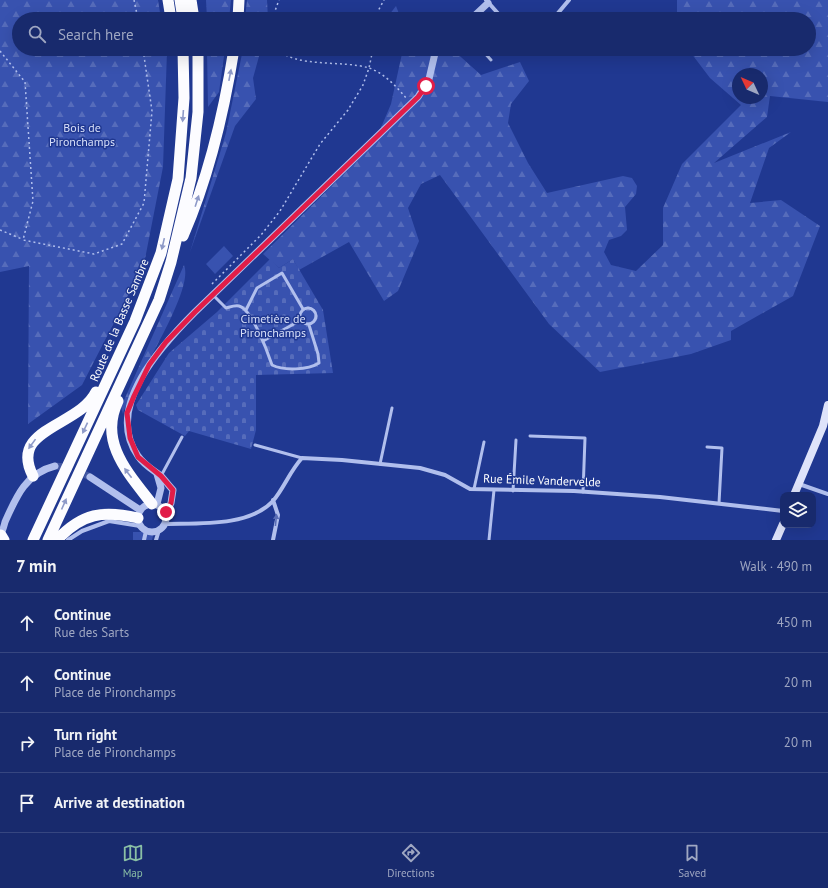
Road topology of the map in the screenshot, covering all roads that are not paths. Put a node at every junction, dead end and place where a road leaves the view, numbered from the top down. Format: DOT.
graph roads {
  1 [pos="168,0"];
  2 [pos="180,0"];
  3 [pos="191,0"];
  4 [pos="239,0"];
  5 [pos="569,0"];
  6 [pos="487,2"];
  7 [pos="170,12"];
  8 [pos="182,12"];
  9 [pos="193,12"];
  10 [pos="238,12"];
  11 [pos="478,12"];
  12 [pos="496,12"];
  13 [pos="559,12"];
  14 [pos="177,56"];
  15 [pos="183,56"];
  16 [pos="198,56"];
  17 [pos="233,56"];
  18 [pos="434,56"];
  19 [pos="487,56"];
  20 [pos="491,60"];
  21 [pos="184,98"];
  22 [pos="171,262"];
  23 [pos="215,292"];
  24 [pos="159,300"];
  25 [pos="303,309"];
  26 [pos="246,310"];
  27 [pos="301,320"];
  28 [pos="134,321"];
  29 [pos="309,325"];
  30 [pos="263,341"];
  31 [pos="828,405"];
  32 [pos="392,408"];
  33 [pos="530,436"];
  34 [pos="182,437"];
  35 [pos="516,440"];
  36 [pos="484,442"];
  37 [pos="256,445"];
  38 [pos="707,447"];
  39 [pos="302,458"];
  40 [pos="380,464"];
  41 [pos="55,466"];
  42 [pos="159,475"];
  43 [pos="33,476"];
  44 [pos="90,477"];
  45 [pos="798,484"];
  46 [pos="474,489"];
  47 [pos="494,490"];
  48 [pos="513,491"];
  49 [pos="583,492"];
  50 [pos="795,492"];
  51 [pos="828,494"];
  52 [pos="273,500"];
  53 [pos="719,503"];
  54 [pos="154,504"];
  55 [pos="780,511"];
  56 [pos="166,514"];
  57 [pos="139,518"];
  58 [pos="165,524"];
  59 [pos="781,528"];
  60 [pos="159,530"];
  61 [pos="146,531"];
  62 [pos="2,537"];
  63 [pos="34,540"];
  64 [pos="48,540"];
  65 [pos="57,540"];
  66 [pos="68,540"];
  67 [pos="144,540"];
  68 [pos="156,540"];
  69 [pos="273,540"];
  70 [pos="489,540"];
  71 [pos="776,540"];
  1 -- 7 [label="highway"];
  2 -- 8 [label="highway"];
  3 -- 9 [label="highway"];
  4 -- 10 [label="highway"];
  5 -- 13 [label="street"];
  6 -- 11 [label="street"];
  6 -- 12 [label="street"];
  14 -- 21 [label="highway"];
  15 -- 21 [label="highway, Route de la Basse Sambre"];
  16 -- 22 [label="highway"];
  22 -- 17 [label="highway, one-way"];
  18 -- 23 [label="street"];
  19 -- 20 [label="lane"];
  21 -- 28 [label="highway, Route de la Basse Sambre, one-way"];
  22 -- 24 [label="highway"];
  23 -- 26 [label="lane"];
  23 -- 42 [label="street"];
  54 -- 24 [label="highway, one-way"];
  64 -- 24 [label="highway, one-way"];
  25 -- 26 [label="lane"];
  25 -- 27 [label="lane"];
  25 -- 29 [label="lane"];
  26 -- 30 [label="lane"];
  27 -- 29 [label="lane"];
  27 -- 30 [label="lane"];
  28 -- 43 [label="highway, one-way"];
  28 -- 63 [label="highway, Route de la Basse Sambre, one-way"];
  29 -- 30 [label="lane"];
  31 -- 45 [label="main road"];
  32 -- 40 [label="lane"];
  33 -- 49 [label="lane"];
  34 -- 42 [label="lane"];
  35 -- 48 [label="lane"];
  36 -- 46 [label="lane"];
  37 -- 39 [label="lane"];
  38 -- 53 [label="lane"];
  39 -- 40 [label="street, Rue Émile Vandervelde"];
  39 -- 52 [label="street"];
  40 -- 46 [label="street, Rue Émile Vandervelde"];
  41 -- 43 [label="street"];
  42 -- 54 [label="street"];
  42 -- 56 [label="street"];
  43 -- 62 [label="street"];
  44 -- 57 [label="street"];
  45 -- 50 [label="main road"];
  45 -- 51 [label="street"];
  46 -- 47 [label="street, Rue Émile Vandervelde"];
  47 -- 48 [label="street, Rue Émile Vandervelde"];
  47 -- 70 [label="lane"];
  48 -- 49 [label="street, Rue Émile Vandervelde"];
  49 -- 53 [label="street, Rue Émile Vandervelde"];
  52 -- 58 [label="street"];
  69 -- 52 [label="street, one-way"];
  53 -- 55 [label="street, Rue Émile Vandervelde"];
  54 -- 56 [label="street"];
  54 -- 57 [label="street"];
  56 -- 58 [label="street"];
  57 -- 61 [label="street"];
  57 -- 65 [label="highway"];
  57 -- 66 [label="street"];
  58 -- 60 [label="street"];
  59 -- 71 [label="main road"];
  60 -- 61 [label="street"];
  60 -- 68 [label="street"];
  61 -- 67 [label="street"];
}
